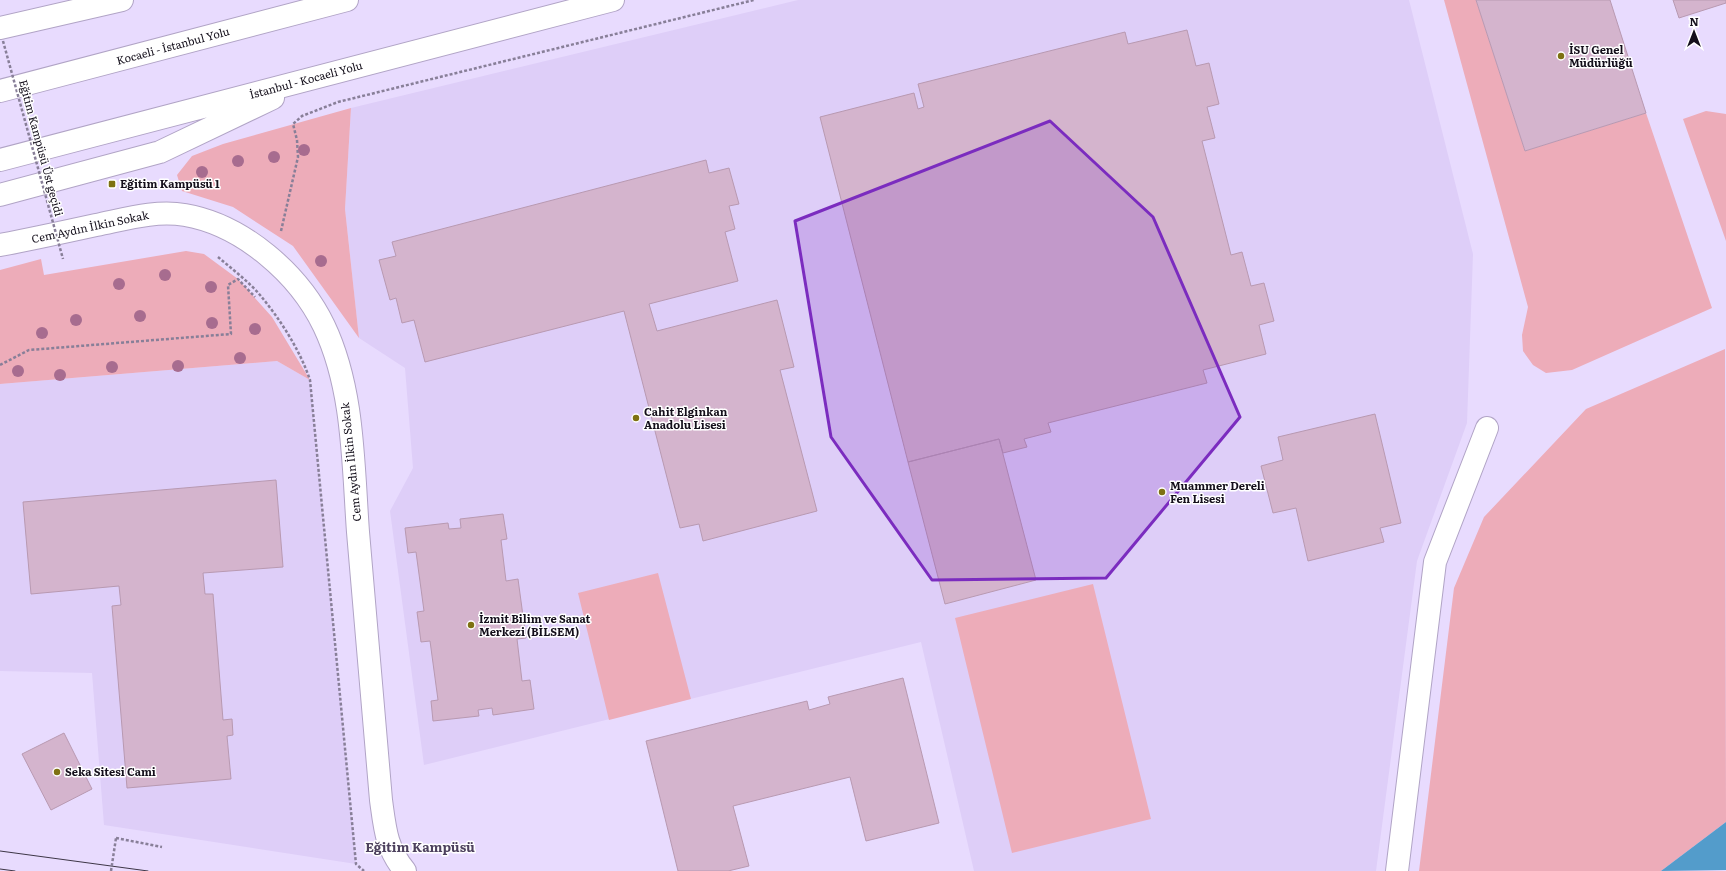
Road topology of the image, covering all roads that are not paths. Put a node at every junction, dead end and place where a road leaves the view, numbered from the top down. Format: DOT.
graph roads {
  1 [pos="122,0"];
  2 [pos="347,0"];
  3 [pos="613,0"];
  4 [pos="2,35"];
  5 [pos="323,75"];
  6 [pos="0,91"];
  7 [pos="0,160"];
  8 [pos="0,195"];
  9 [pos="0,245"];
  10 [pos="1487,428"];
  11 [pos="405,871"];
  12 [pos="1397,871"];
  1 -- 4 [label="main road"];
  2 -- 6 [label="main road, Kocaeli - İstanbul Yolu"];
  3 -- 5 [label="main road, İstanbul - Kocaeli Yolu"];
  5 -- 7 [label="main road, İstanbul - Kocaeli Yolu"];
  5 -- 8 [label="main road"];
  9 -- 11 [label="main road, Cem Aydın İlkin Sokak"];
  10 -- 12 [label="main road"];
}
